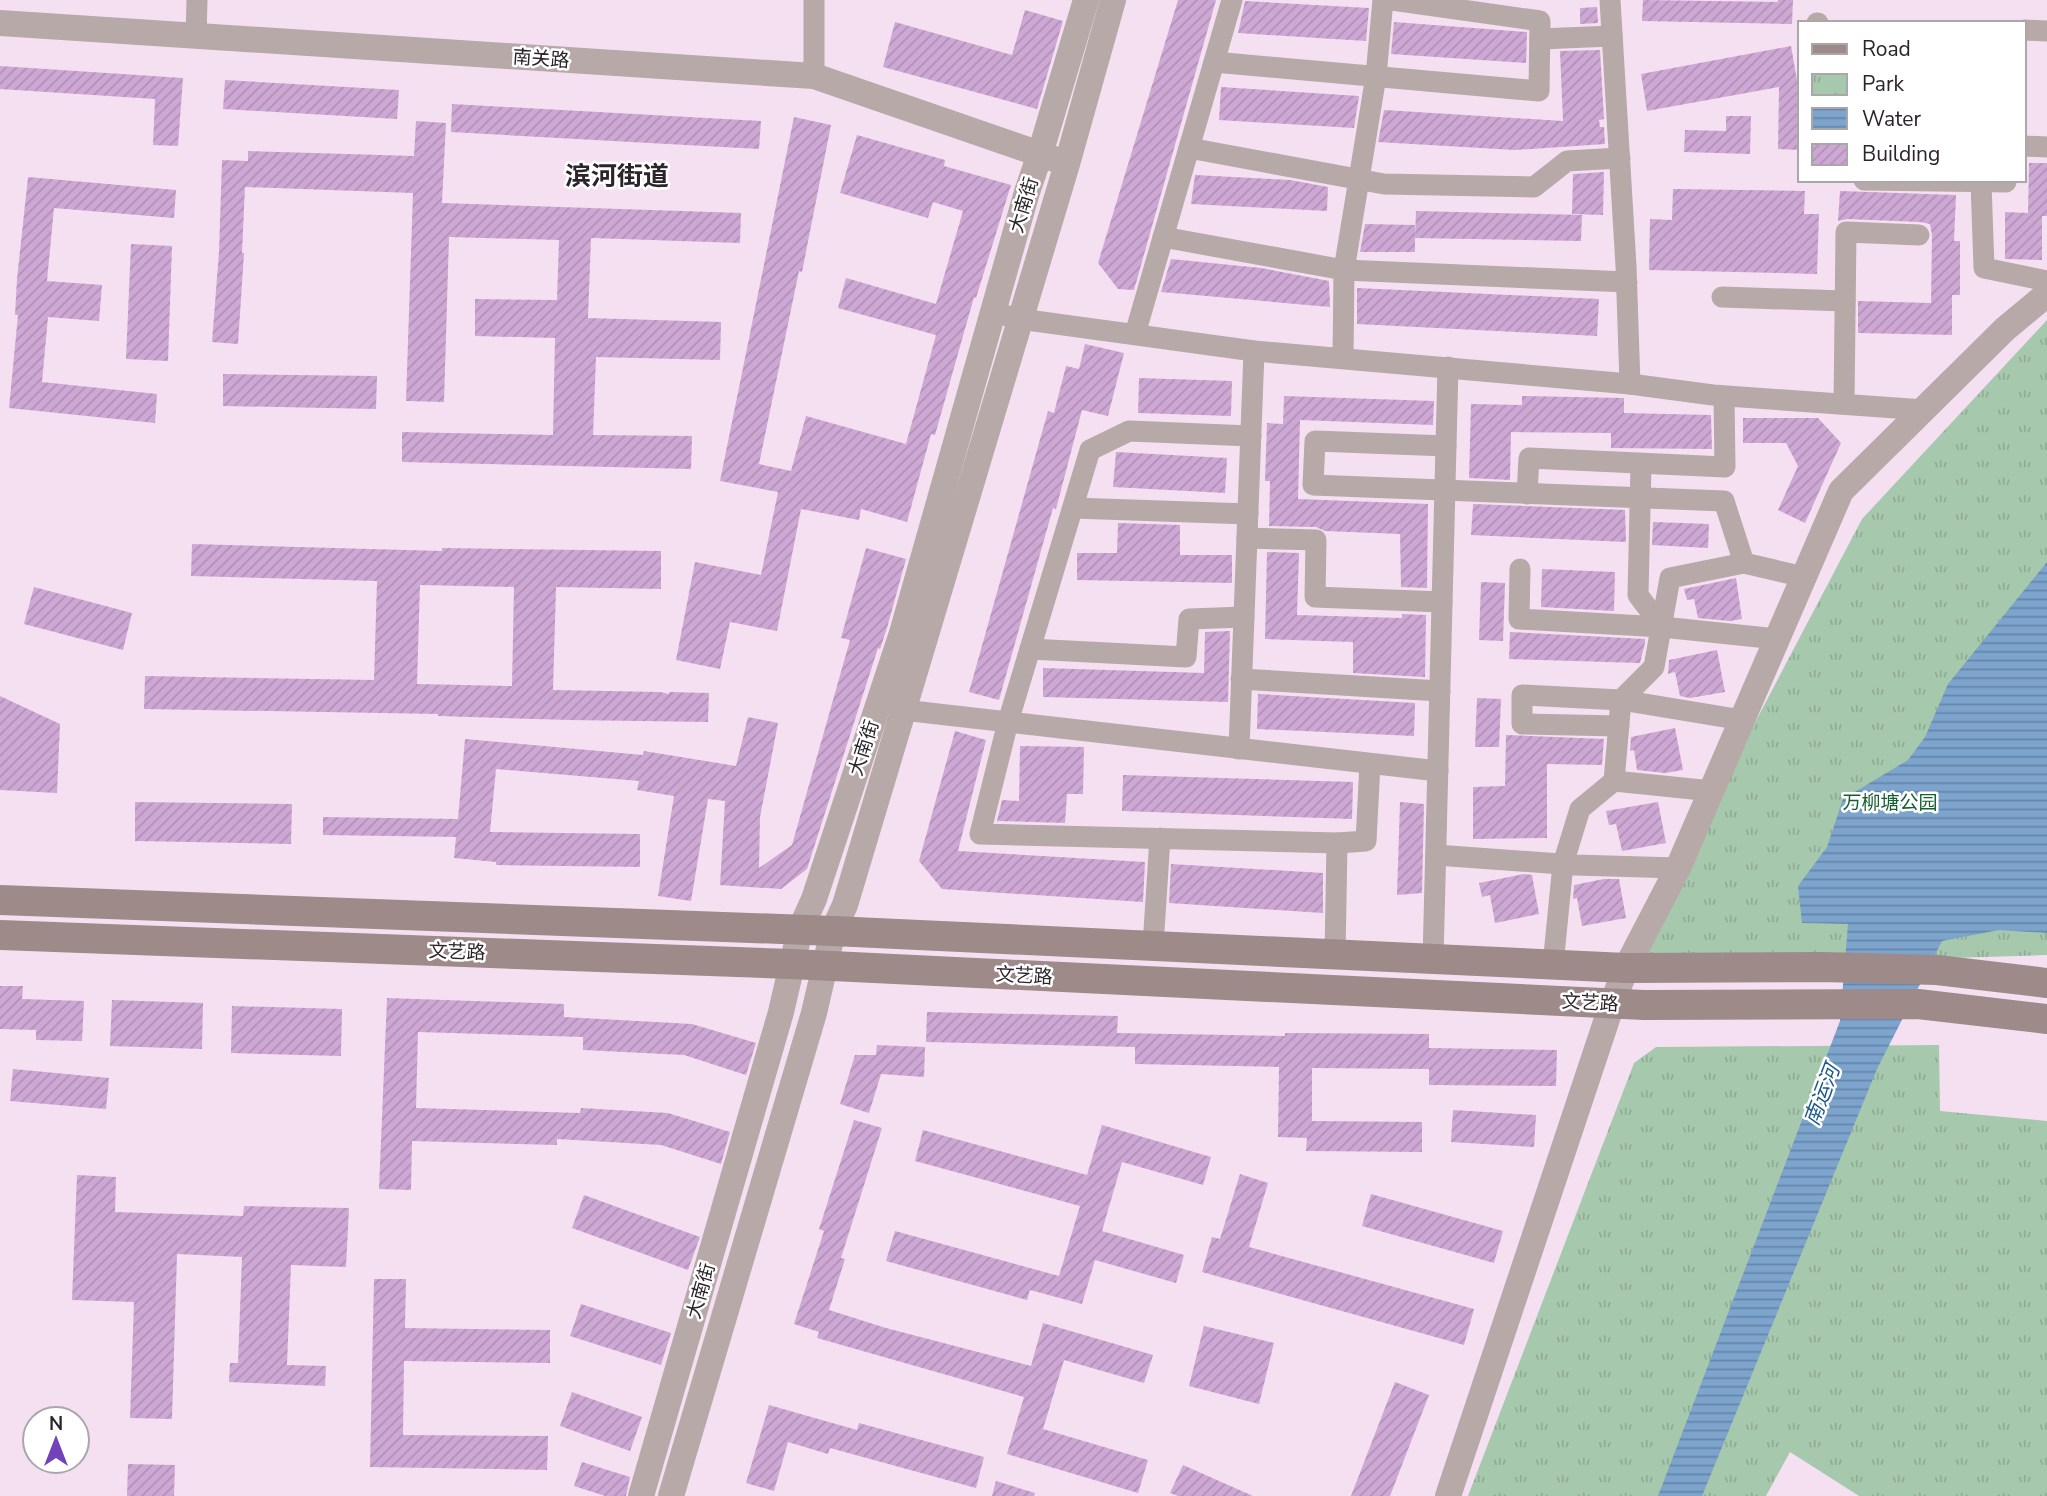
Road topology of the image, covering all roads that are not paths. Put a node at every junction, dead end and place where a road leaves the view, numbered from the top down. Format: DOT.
graph roads {
  1 [pos="197,0"];
  2 [pos="814,0"];
  3 [pos="1086,0"];
  4 [pos="1113,0"];
  5 [pos="1232,0"];
  6 [pos="1383,0"];
  7 [pos="1392,0"];
  8 [pos="1610,0"];
  9 [pos="0,23"];
  10 [pos="2026,30"];
  11 [pos="2047,31"];
  12 [pos="1612,36"];
  13 [pos="196,37"];
  14 [pos="1540,39"];
  15 [pos="1214,62"];
  16 [pos="814,76"];
  17 [pos="1376,76"];
  18 [pos="2026,146"];
  19 [pos="1189,148"];
  20 [pos="2047,148"];
  21 [pos="1040,154"];
  22 [pos="1620,158"];
  23 [pos="1067,164"];
  24 [pos="1359,179"];
  25 [pos="1942,182"];
  26 [pos="2006,182"];
  27 [pos="1981,183"];
  28 [pos="1919,235"];
  29 [pos="1163,237"];
  30 [pos="1344,270"];
  31 [pos="2047,281"];
  32 [pos="1627,282"];
  33 [pos="2047,294"];
  34 [pos="1722,297"];
  35 [pos="1845,301"];
  36 [pos="992,312"];
  37 [pos="1020,319"];
  38 [pos="1135,334"];
  39 [pos="1254,351"];
  40 [pos="1343,358"];
  41 [pos="1448,367"];
  42 [pos="1629,384"];
  43 [pos="1724,396"];
  44 [pos="1844,404"];
  45 [pos="1924,410"];
  46 [pos="1251,436"];
  47 [pos="1446,446"];
  48 [pos="1642,464"];
  49 [pos="1725,467"];
  50 [pos="1445,491"];
  51 [pos="1527,494"];
  52 [pos="1640,498"];
  53 [pos="1724,501"];
  54 [pos="1073,508"];
  55 [pos="1248,514"];
  56 [pos="1247,538"];
  57 [pos="1744,564"];
  58 [pos="1520,569"];
  59 [pos="1804,577"];
  60 [pos="1442,601"];
  61 [pos="1244,617"];
  62 [pos="1662,627"];
  63 [pos="1777,639"];
  64 [pos="1030,649"];
  65 [pos="1241,679"];
  66 [pos="1440,691"];
  67 [pos="1621,700"];
  68 [pos="903,710"];
  69 [pos="1742,720"];
  70 [pos="1008,722"];
  71 [pos="1619,726"];
  72 [pos="1239,749"];
  73 [pos="1370,764"];
  74 [pos="1438,771"];
  75 [pos="1614,781"];
  76 [pos="1712,791"];
  77 [pos="1160,838"];
  78 [pos="1337,843"];
  79 [pos="1436,855"];
  80 [pos="1563,864"];
  81 [pos="1678,868"];
  82 [pos="0,900"];
  83 [pos="800,930"];
  84 [pos="833,931"];
  85 [pos="0,935"];
  86 [pos="1153,946"];
  87 [pos="1335,955"];
  88 [pos="1433,960"];
  89 [pos="791,964"];
  90 [pos="1553,965"];
  91 [pos="825,966"];
  92 [pos="1626,968"];
  93 [pos="2047,983"];
  94 [pos="1612,1004"];
  95 [pos="2047,1019"];
  96 [pos="641,1496"];
  97 [pos="671,1496"];
  98 [pos="1448,1496"];
  1 -- 13 [label="street"];
  2 -- 16 [label="street"];
  3 -- 21 [label="street, 大南街"];
  4 -- 23 [label="street, 大南街"];
  5 -- 15 [label="street"];
  6 -- 17 [label="street"];
  7 -- 14 [label="street"];
  8 -- 12 [label="street"];
  9 -- 13 [label="street, 南关路"];
  10 -- 11 [label="street"];
  12 -- 14 [label="street"];
  12 -- 22 [label="street"];
  13 -- 16 [label="street, 南关路"];
  14 -- 17 [label="street"];
  15 -- 17 [label="street"];
  15 -- 19 [label="street"];
  16 -- 21 [label="street, 南关路"];
  17 -- 24 [label="street"];
  18 -- 20 [label="street"];
  19 -- 24 [label="street"];
  19 -- 29 [label="street"];
  21 -- 23 [label="street, 南关路"];
  21 -- 36 [label="street, 大南街"];
  22 -- 24 [label="street"];
  22 -- 32 [label="street"];
  23 -- 37 [label="street, 大南街"];
  24 -- 30 [label="street"];
  25 -- 27 [label="street"];
  26 -- 27 [label="street"];
  27 -- 31 [label="street"];
  28 -- 35 [label="street"];
  29 -- 30 [label="street"];
  29 -- 38 [label="street"];
  30 -- 32 [label="street"];
  30 -- 40 [label="street"];
  32 -- 42 [label="street"];
  33 -- 45 [label="street"];
  34 -- 35 [label="street"];
  35 -- 44 [label="street"];
  36 -- 37 [label="street"];
  36 -- 83 [label="street, 大南街"];
  37 -- 38 [label="street"];
  37 -- 68 [label="street, 大南街"];
  38 -- 39 [label="street"];
  39 -- 40 [label="street"];
  39 -- 46 [label="street"];
  40 -- 41 [label="street"];
  41 -- 42 [label="street"];
  41 -- 47 [label="street"];
  42 -- 43 [label="street"];
  43 -- 44 [label="street"];
  43 -- 49 [label="street"];
  44 -- 45 [label="street"];
  45 -- 59 [label="street"];
  46 -- 54 [label="street"];
  46 -- 55 [label="street"];
  47 -- 50 [label="street"];
  47 -- 50 [label="street"];
  48 -- 49 [label="street"];
  48 -- 51 [label="street"];
  48 -- 52 [label="street"];
  49 -- 53 [label="street"];
  50 -- 51 [label="street"];
  50 -- 60 [label="street"];
  51 -- 52 [label="street"];
  52 -- 53 [label="street"];
  52 -- 62 [label="street"];
  53 -- 57 [label="street"];
  54 -- 55 [label="street"];
  54 -- 64 [label="street"];
  55 -- 56 [label="street"];
  56 -- 60 [label="street"];
  56 -- 61 [label="street"];
  57 -- 59 [label="street"];
  57 -- 62 [label="street"];
  58 -- 62 [label="street"];
  59 -- 63 [label="street"];
  60 -- 66 [label="street"];
  61 -- 64 [label="street"];
  61 -- 65 [label="street"];
  62 -- 63 [label="street"];
  62 -- 67 [label="street"];
  63 -- 69 [label="street"];
  64 -- 70 [label="street"];
  65 -- 66 [label="street"];
  65 -- 72 [label="street"];
  66 -- 74 [label="street"];
  67 -- 69 [label="street"];
  67 -- 71 [label="street"];
  67 -- 71 [label="street"];
  68 -- 70 [label="street"];
  68 -- 84 [label="street, 大南街"];
  69 -- 76 [label="street"];
  70 -- 72 [label="street"];
  70 -- 77 [label="street"];
  71 -- 75 [label="street"];
  72 -- 73 [label="street"];
  73 -- 74 [label="street"];
  73 -- 78 [label="street"];
  74 -- 79 [label="street"];
  75 -- 76 [label="street"];
  75 -- 80 [label="street"];
  76 -- 81 [label="street"];
  77 -- 78 [label="street"];
  77 -- 86 [label="street"];
  78 -- 87 [label="street"];
  79 -- 80 [label="street"];
  79 -- 88 [label="street"];
  80 -- 81 [label="street"];
  80 -- 90 [label="street"];
  81 -- 92 [label="street"];
  82 -- 83 [label="main road, 文艺路"];
  83 -- 84 [label="main road, 文艺路"];
  83 -- 89 [label="street, 大南街"];
  84 -- 86 [label="main road, 文艺路"];
  84 -- 91 [label="street, 大南街"];
  85 -- 89 [label="main road, 文艺路"];
  86 -- 87 [label="main road, 文艺路"];
  87 -- 88 [label="main road, 文艺路"];
  88 -- 90 [label="main road, 文艺路"];
  89 -- 91 [label="main road, 文艺路"];
  89 -- 96 [label="street, 大南街"];
  90 -- 92 [label="main road, 文艺路"];
  91 -- 94 [label="main road, 文艺路"];
  91 -- 97 [label="street, 大南街"];
  92 -- 93 [label="main road, 文艺路"];
  92 -- 94 [label="street"];
  94 -- 95 [label="main road, 文艺路"];
  94 -- 98 [label="street"];
}
